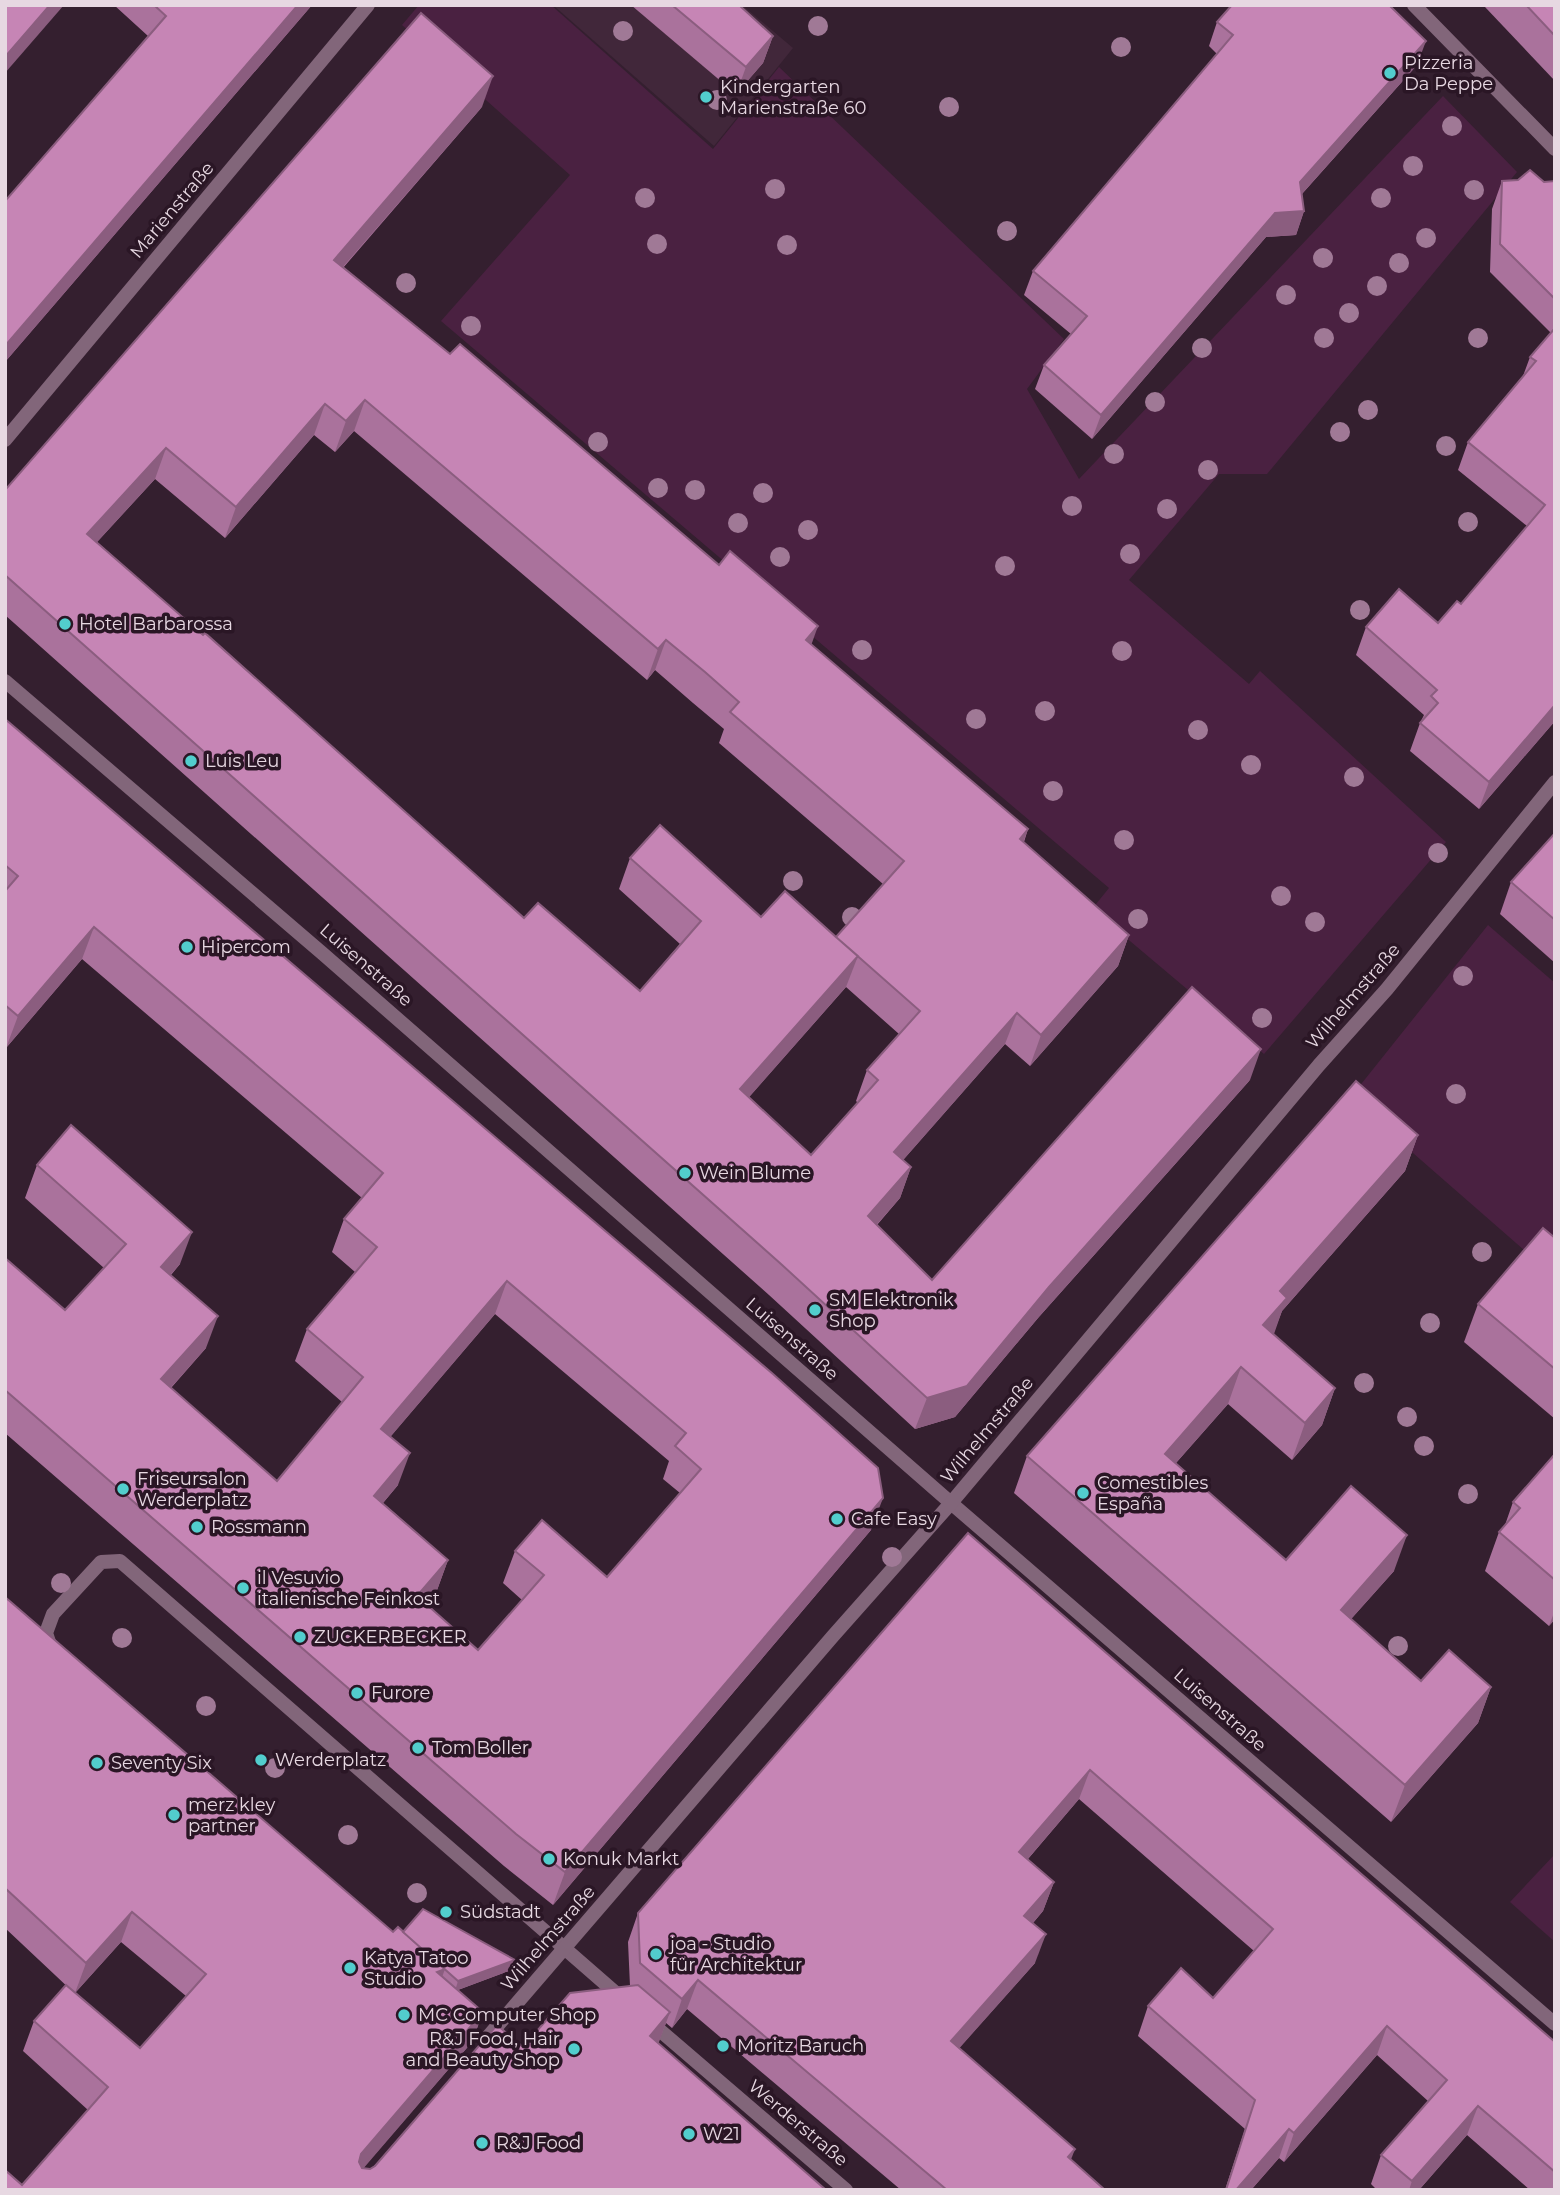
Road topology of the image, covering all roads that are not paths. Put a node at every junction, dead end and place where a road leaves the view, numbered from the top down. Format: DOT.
graph roads {
  1 [pos="368,5"];
  2 [pos="1414,5"];
  3 [pos="1555,149"];
  4 [pos="5,440"];
  5 [pos="5,681"];
  6 [pos="1555,782"];
  7 [pos="951,1503"];
  8 [pos="63,1661"];
  9 [pos="565,1949"];
  10 [pos="1555,2024"];
  11 [pos="472,2055"];
  12 [pos="846,2190"];
  1 -- 4 [label="street, Marienstraße"];
  2 -- 3 [label="street"];
  5 -- 7 [label="street, Luisenstraße"];
  6 -- 7 [label="street, Wilhelmstraße"];
  7 -- 9 [label="street, Wilhelmstraße"];
  7 -- 10 [label="street, Luisenstraße"];
  8 -- 9 [label="street"];
  9 -- 11 [label="street, Wilhelmstraße"];
  9 -- 12 [label="street, Werderstraße"];
}
